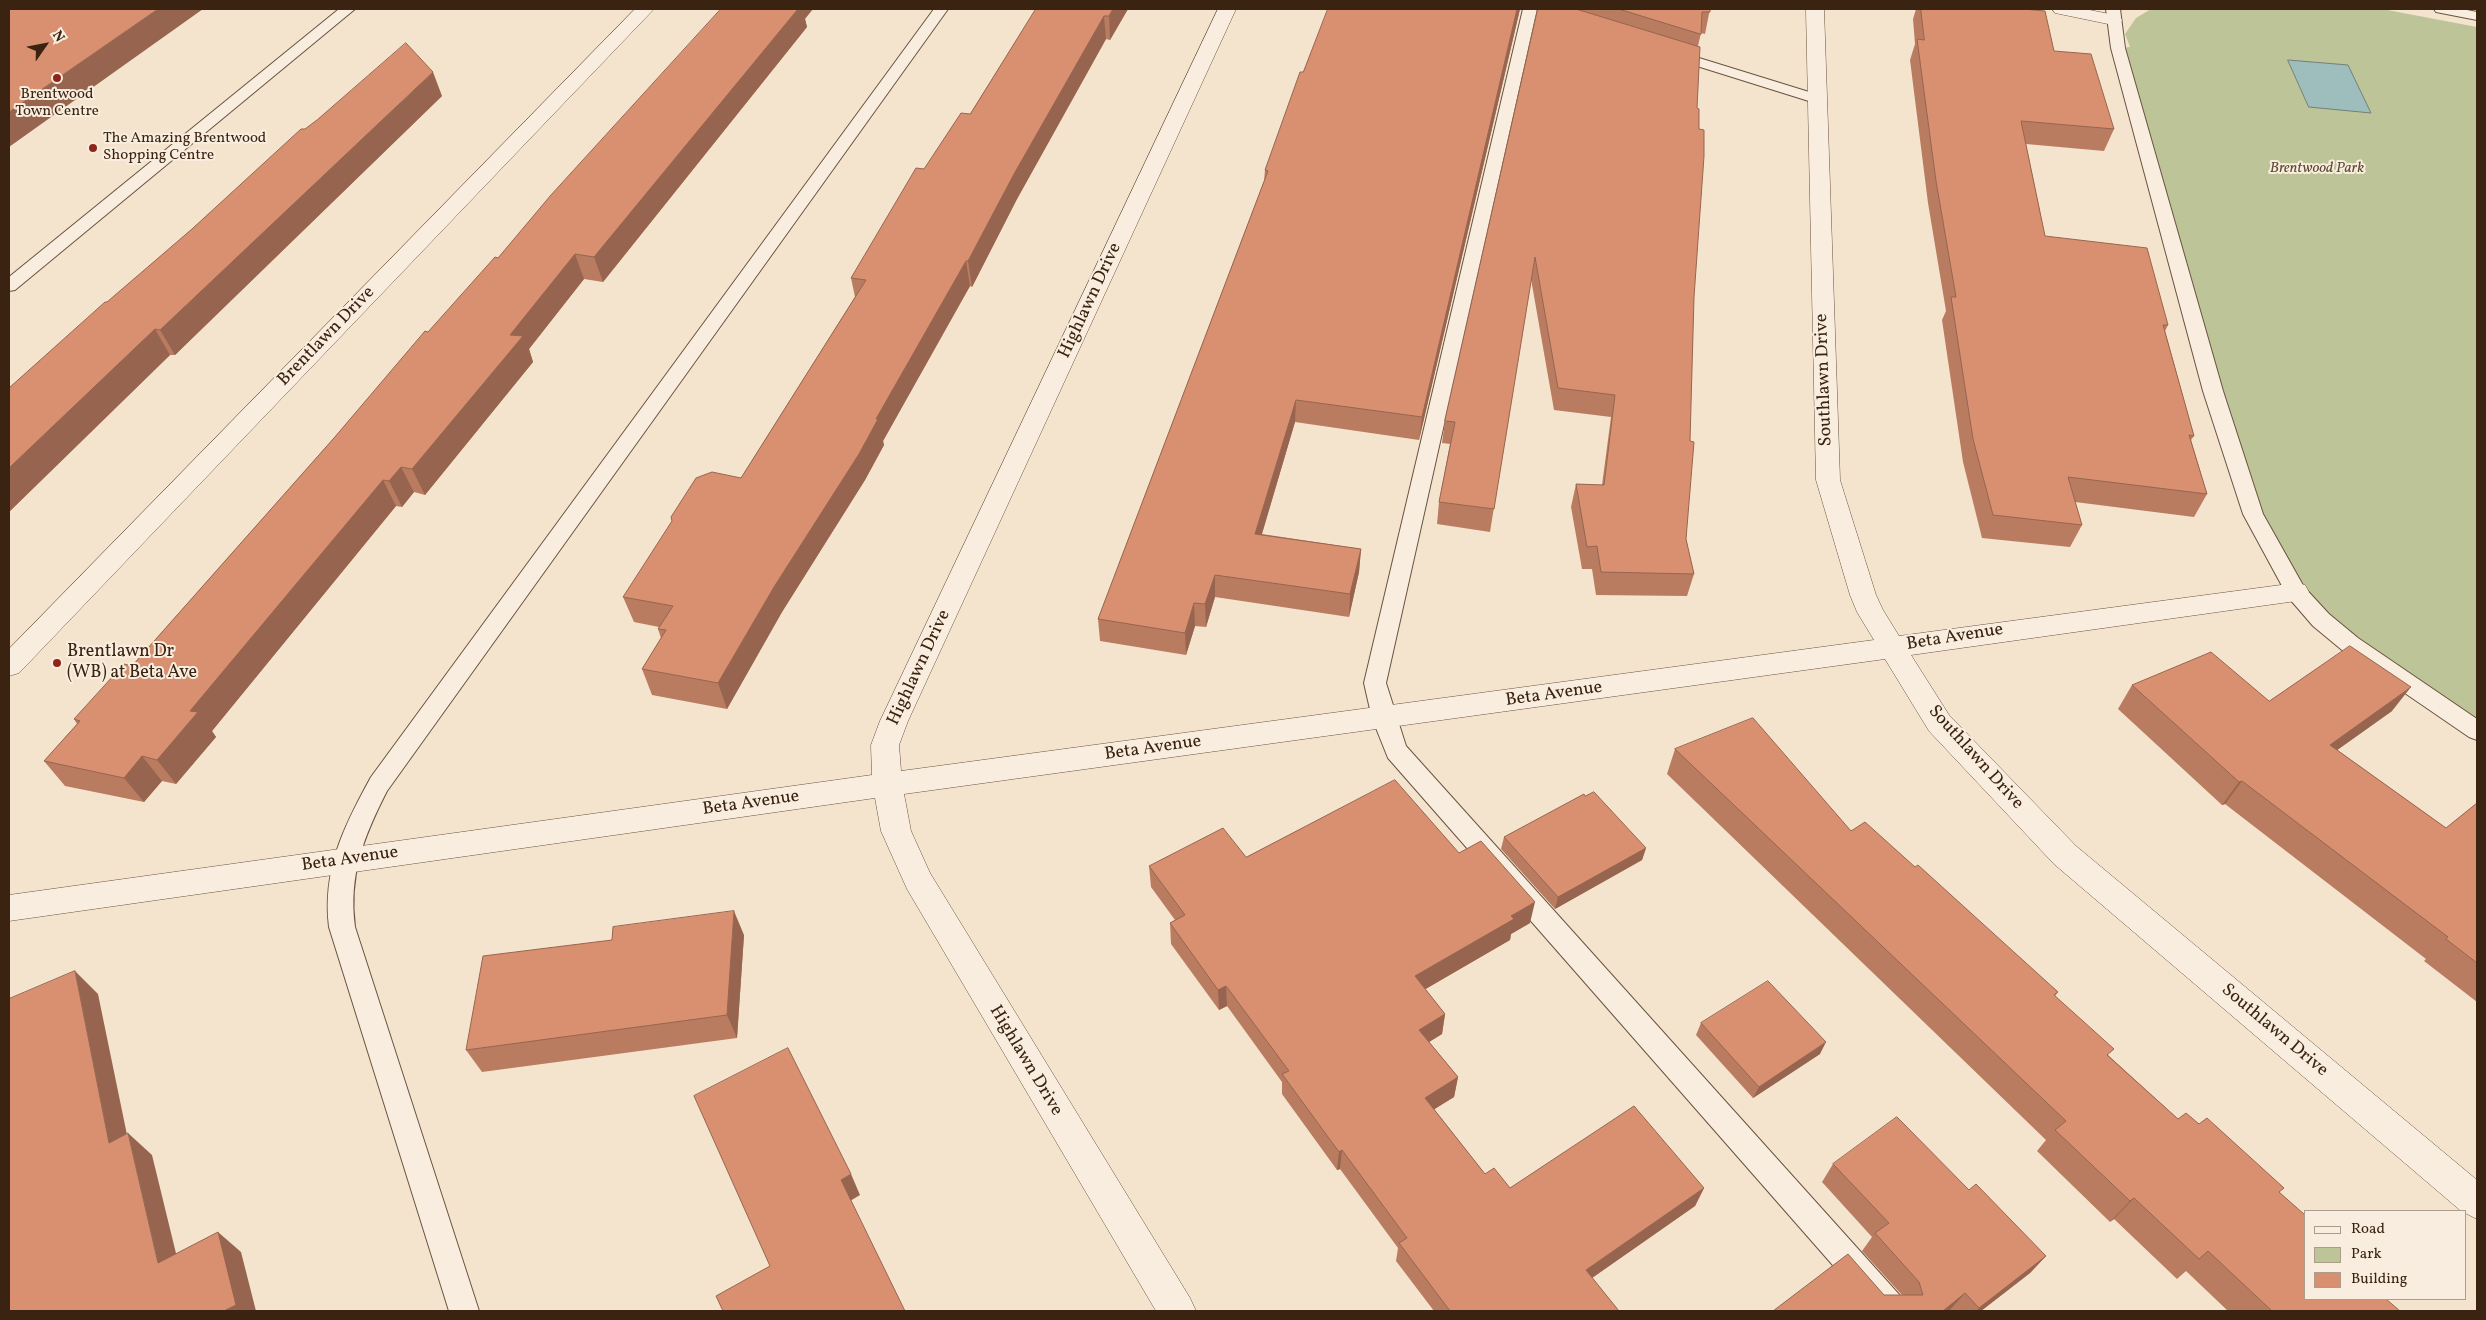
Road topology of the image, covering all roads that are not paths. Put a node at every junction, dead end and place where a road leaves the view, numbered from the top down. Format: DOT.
graph roads {
  1 [pos="348,9"];
  2 [pos="645,9"];
  3 [pos="941,9"];
  4 [pos="1227,9"];
  5 [pos="1815,9"];
  6 [pos="2062,9"];
  7 [pos="2441,9"];
  8 [pos="1533,10"];
  9 [pos="2113,14"];
  10 [pos="2477,16"];
  11 [pos="1653,48"];
  12 [pos="1817,99"];
  13 [pos="9,286"];
  14 [pos="2296,592"];
  15 [pos="1892,648"];
  16 [pos="9,666"];
  17 [pos="1384,718"];
  18 [pos="2477,731"];
  19 [pos="887,785"];
  20 [pos="346,860"];
  21 [pos="9,908"];
  22 [pos="2477,1202"];
  23 [pos="464,1311"];
  24 [pos="1177,1311"];
  25 [pos="1893,1311"];
  1 -- 13 [label="lane"];
  2 -- 16 [label="street, Brentlawn Drive"];
  3 -- 20 [label="lane"];
  4 -- 19 [label="street, Highlawn Drive"];
  5 -- 12 [label="street, Southlawn Drive"];
  6 -- 9 [label="street"];
  7 -- 10 [label="lane"];
  8 -- 17 [label="lane"];
  9 -- 14 [label="lane"];
  11 -- 12 [label="lane"];
  12 -- 15 [label="street, Southlawn Drive"];
  14 -- 15 [label="street, Beta Avenue"];
  14 -- 18 [label="lane"];
  15 -- 17 [label="street, Beta Avenue"];
  15 -- 22 [label="street, Southlawn Drive"];
  17 -- 19 [label="street, Beta Avenue"];
  17 -- 25 [label="lane"];
  19 -- 20 [label="street, Beta Avenue"];
  19 -- 24 [label="street, Highlawn Drive"];
  20 -- 21 [label="street, Beta Avenue"];
  20 -- 23 [label="lane"];
}
